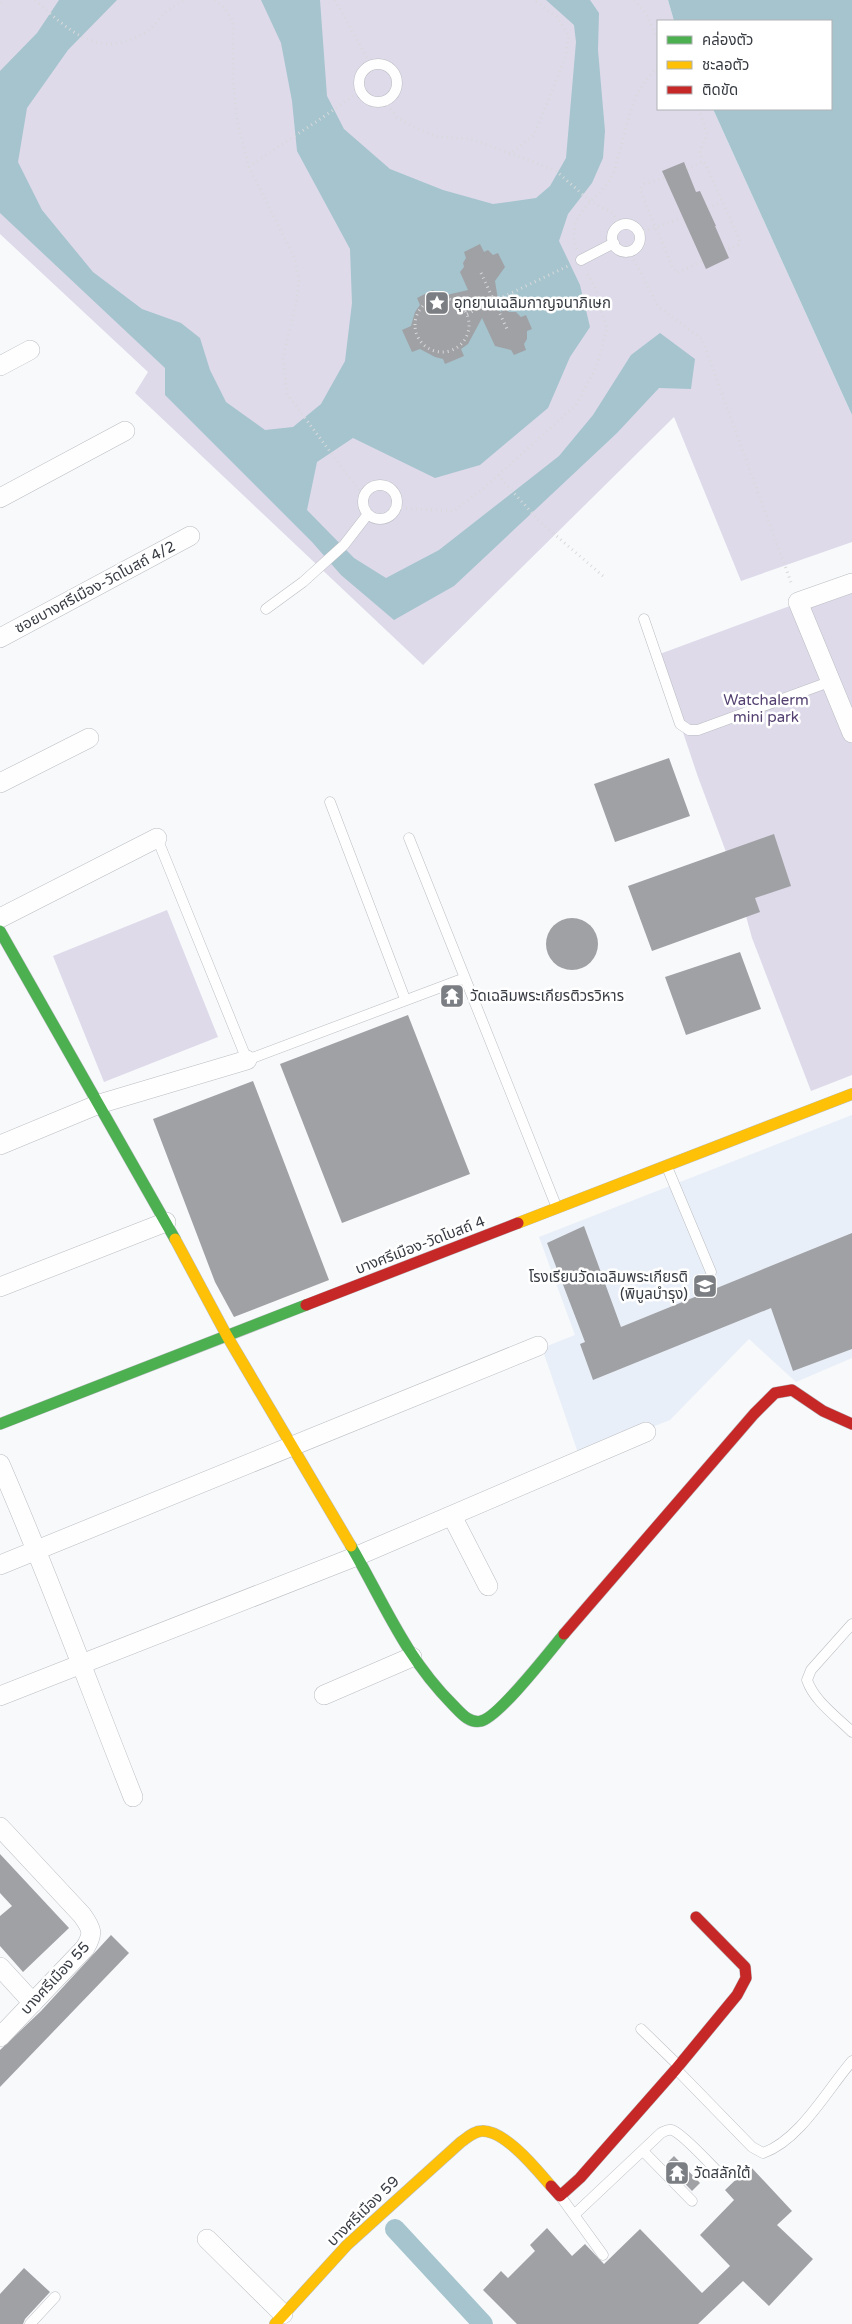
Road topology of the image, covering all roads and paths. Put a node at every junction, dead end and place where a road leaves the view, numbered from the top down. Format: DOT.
graph roads {
  1 [pos="35,0"];
  2 [pos="184,0"];
  3 [pos="216,0"];
  4 [pos="335,0"];
  5 [pos="534,0"];
  6 [pos="634,0"];
  7 [pos="657,37"];
  8 [pos="371,65"];
  9 [pos="657,68"];
  10 [pos="360,90"];
  11 [pos="384,101"];
  12 [pos="699,110"];
  13 [pos="509,155"];
  14 [pos="703,161"];
  15 [pos="249,167"];
  16 [pos="687,169"];
  17 [pos="664,178"];
  18 [pos="590,201"];
  19 [pos="721,203"];
  20 [pos="708,208"];
  21 [pos="682,218"];
  22 [pos="619,226"];
  23 [pos="656,227"];
  24 [pos="639,233"];
  25 [pos="614,243"];
  26 [pos="725,250"];
  27 [pos="629,251"];
  28 [pos="581,260"];
  29 [pos="702,261"];
  30 [pos="481,273"];
  31 [pos="494,302"];
  32 [pos="467,314"];
  33 [pos="507,329"];
  34 [pos="30,350"];
  35 [pos="0,366"];
  36 [pos="125,431"];
  37 [pos="498,475"];
  38 [pos="364,497"];
  39 [pos="0,498"];
  40 [pos="396,508"];
  41 [pos="368,514"];
  42 [pos="190,536"];
  43 [pos="603,576"];
  44 [pos="852,583"];
  45 [pos="798,602"];
  46 [pos="266,609"];
  47 [pos="644,619"];
  48 [pos="0,638"];
  49 [pos="829,682"];
  50 [pos="852,733"];
  51 [pos="89,738"];
  52 [pos="0,783"];
  53 [pos="330,802"];
  54 [pos="157,838"];
  55 [pos="409,838"];
  56 [pos="0,918"];
  57 [pos="0,931"];
  58 [pos="465,978"];
  59 [pos="405,1000"];
  60 [pos="247,1060"];
  61 [pos="852,1094"];
  62 [pos="99,1104"];
  63 [pos="0,1145"];
  64 [pos="667,1167"];
  65 [pos="557,1208"];
  66 [pos="166,1222"];
  67 [pos="711,1272"];
  68 [pos="0,1287"];
  69 [pos="227,1336"];
  70 [pos="538,1346"];
  71 [pos="0,1424"];
  72 [pos="852,1424"];
  73 [pos="646,1432"];
  74 [pos="292,1446"];
  75 [pos="0,1464"];
  76 [pos="452,1516"];
  77 [pos="38,1550"];
  78 [pos="357,1556"];
  79 [pos="0,1565"];
  80 [pos="488,1586"];
  81 [pos="852,1624"];
  82 [pos="412,1657"];
  83 [pos="80,1665"];
  84 [pos="324,1695"];
  85 [pos="0,1696"];
  86 [pos="852,1732"];
  87 [pos="133,1797"];
  88 [pos="0,1827"];
  89 [pos="696,1917"];
  90 [pos="0,1967"];
  91 [pos="33,2003"];
  92 [pos="640,2029"];
  93 [pos="0,2037"];
  94 [pos="852,2062"];
  95 [pos="678,2067"];
  96 [pos="643,2151"];
  97 [pos="719,2173"];
  98 [pos="560,2196"];
  99 [pos="692,2201"];
  100 [pos="574,2214"];
  101 [pos="207,2239"];
  102 [pos="603,2255"];
  103 [pos="55,2297"];
  104 [pos="279,2319"];
  105 [pos="30,2324"];
  1 -- 2 [label="path"];
  3 -- 15 [label="path"];
  4 -- 8 [label="path"];
  5 -- 13 [label="path"];
  6 -- 7 [label="path"];
  8 -- 10 [label="lane"];
  8 -- 11 [label="lane"];
  9 -- 18 [label="path"];
  10 -- 11 [label="lane"];
  10 -- 15 [label="path"];
  11 -- 13 [label="path"];
  12 -- 14 [label="path"];
  13 -- 18 [label="path"];
  14 -- 16 [label="path"];
  14 -- 19 [label="path"];
  15 -- 38 [label="path"];
  17 -- 23 [label="path"];
  18 -- 22 [label="path"];
  18 -- 28 [label="path"];
  19 -- 20 [label="path"];
  19 -- 26 [label="path"];
  21 -- 23 [label="path"];
  22 -- 24 [label="lane"];
  22 -- 25 [label="lane"];
  23 -- 24 [label="path"];
  23 -- 29 [label="path"];
  24 -- 27 [label="lane"];
  25 -- 27 [label="lane"];
  25 -- 28 [label="lane"];
  27 -- 45 [label="path"];
  28 -- 31 [label="path"];
  28 -- 37 [label="path"];
  30 -- 31 [label="path"];
  31 -- 32 [label="path"];
  31 -- 33 [label="path"];
  32 -- 32 [label="path"];
  34 -- 35 [label="street"];
  36 -- 39 [label="street"];
  37 -- 40 [label="path"];
  37 -- 43 [label="path"];
  38 -- 40 [label="lane"];
  38 -- 41 [label="lane"];
  40 -- 41 [label="lane"];
  41 -- 46 [label="lane"];
  42 -- 48 [label="street, ซอยบางศรีเมือง-วัดโบสถ์ 4/2"];
  44 -- 45 [label="street"];
  45 -- 49 [label="street"];
  47 -- 49 [label="lane"];
  49 -- 50 [label="street"];
  51 -- 52 [label="street"];
  53 -- 59 [label="lane"];
  54 -- 56 [label="street"];
  54 -- 60 [label="lane"];
  55 -- 58 [label="lane"];
  57 -- 62 [label="street"];
  58 -- 59 [label="lane"];
  58 -- 65 [label="lane"];
  59 -- 60 [label="lane"];
  60 -- 62 [label="street"];
  61 -- 64 [label="street, บางศรีเมือง-วัดโบสถ์ 4"];
  62 -- 63 [label="street"];
  62 -- 66 [label="street"];
  64 -- 65 [label="street, บางศรีเมือง-วัดโบสถ์ 4"];
  64 -- 67 [label="lane"];
  65 -- 69 [label="street, บางศรีเมือง-วัดโบสถ์ 4"];
  66 -- 68 [label="street"];
  66 -- 69 [label="street"];
  69 -- 71 [label="street, บางศรีเมือง-วัดโบสถ์ 4"];
  69 -- 74 [label="street"];
  70 -- 74 [label="street"];
  72 -- 82 [label="street"];
  73 -- 76 [label="street"];
  74 -- 77 [label="street"];
  74 -- 78 [label="street"];
  75 -- 77 [label="street"];
  76 -- 78 [label="street"];
  76 -- 80 [label="street"];
  77 -- 79 [label="street"];
  77 -- 83 [label="street"];
  78 -- 82 [label="street"];
  78 -- 83 [label="street"];
  81 -- 86 [label="lane"];
  82 -- 84 [label="street"];
  83 -- 85 [label="street"];
  83 -- 87 [label="street"];
  88 -- 91 [label="street, บางศรีเมือง 55"];
  89 -- 95 [label="street"];
  90 -- 91 [label="street"];
  91 -- 93 [label="street, บางศรีเมือง 55"];
  92 -- 95 [label="lane"];
  94 -- 95 [label="lane"];
  95 -- 98 [label="street"];
  96 -- 97 [label="lane"];
  96 -- 99 [label="lane"];
  96 -- 100 [label="lane"];
  98 -- 100 [label="lane"];
  98 -- 104 [label="street, บางศรีเมือง 59"];
  100 -- 102 [label="lane"];
  101 -- 104 [label="street"];
  103 -- 105 [label="lane"];
}
